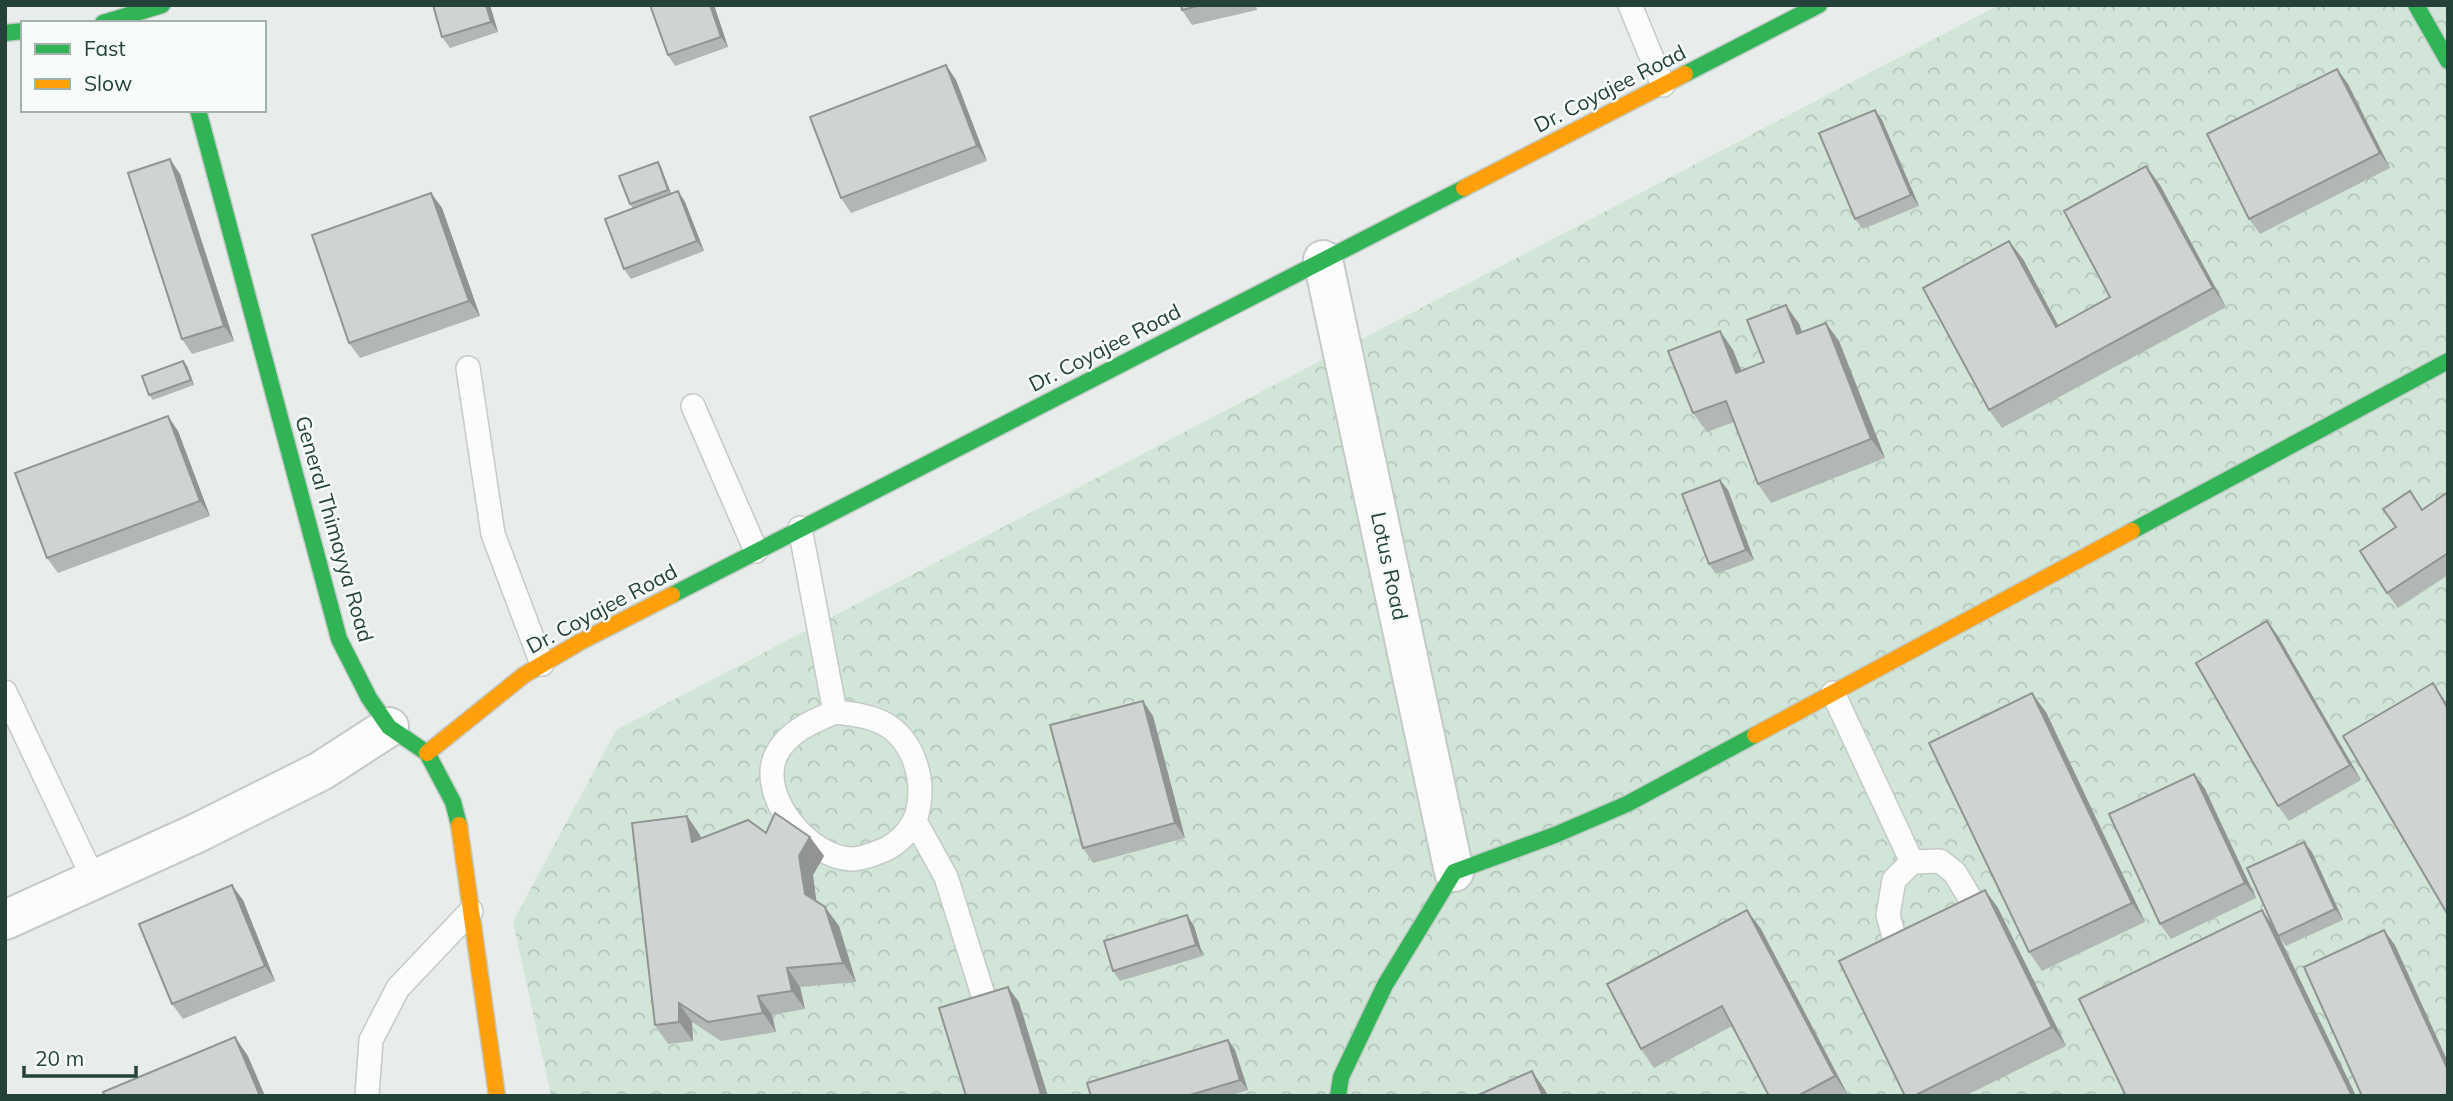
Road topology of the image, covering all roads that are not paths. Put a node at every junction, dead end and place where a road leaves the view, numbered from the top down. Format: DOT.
graph roads {
  1 [pos="1630,5"];
  2 [pos="1819,5"];
  3 [pos="2416,5"];
  4 [pos="169,8"];
  5 [pos="112,21"];
  6 [pos="2448,61"];
  7 [pos="1663,85"];
  8 [pos="199,112"];
  9 [pos="1323,260"];
  10 [pos="2448,361"];
  11 [pos="468,368"];
  12 [pos="693,406"];
  13 [pos="800,528"];
  14 [pos="756,551"];
  15 [pos="542,664"];
  16 [pos="5,692"];
  17 [pos="1833,693"];
  18 [pos="835,712"];
  19 [pos="389,727"];
  20 [pos="427,753"];
  21 [pos="915,821"];
  22 [pos="1912,862"];
  23 [pos="1454,872"];
  24 [pos="94,880"];
  25 [pos="471,911"];
  26 [pos="1978,911"];
  27 [pos="5,920"];
  28 [pos="1898,951"];
  29 [pos="984,998"];
  30 [pos="367,1096"];
  31 [pos="497,1096"];
  32 [pos="1338,1096"];
  1 -- 7 [label="lane"];
  2 -- 7 [label="street, Dr. Coyajee Road"];
  3 -- 6 [label="street"];
  4 -- 5 [label="street"];
  7 -- 9 [label="street, Dr. Coyajee Road"];
  8 -- 19 [label="street, General Thimayya Road"];
  9 -- 13 [label="street, Dr. Coyajee Road"];
  9 -- 23 [label="street, Lotus Road"];
  10 -- 17 [label="street"];
  11 -- 15 [label="lane"];
  12 -- 14 [label="lane"];
  13 -- 14 [label="street, Dr. Coyajee Road"];
  13 -- 18 [label="lane"];
  14 -- 15 [label="street, Dr. Coyajee Road"];
  15 -- 20 [label="street, Dr. Coyajee Road"];
  16 -- 24 [label="lane"];
  17 -- 22 [label="lane"];
  17 -- 23 [label="street"];
  18 -- 21 [label="lane"];
  18 -- 21 [label="lane"];
  19 -- 20 [label="street, General Thimayya Road"];
  19 -- 24 [label="street"];
  20 -- 25 [label="street, General Thimayya Road"];
  21 -- 29 [label="lane"];
  22 -- 26 [label="lane"];
  22 -- 28 [label="lane"];
  23 -- 32 [label="street"];
  24 -- 27 [label="street"];
  25 -- 30 [label="lane"];
  25 -- 31 [label="street, General Thimayya Road"];
}
